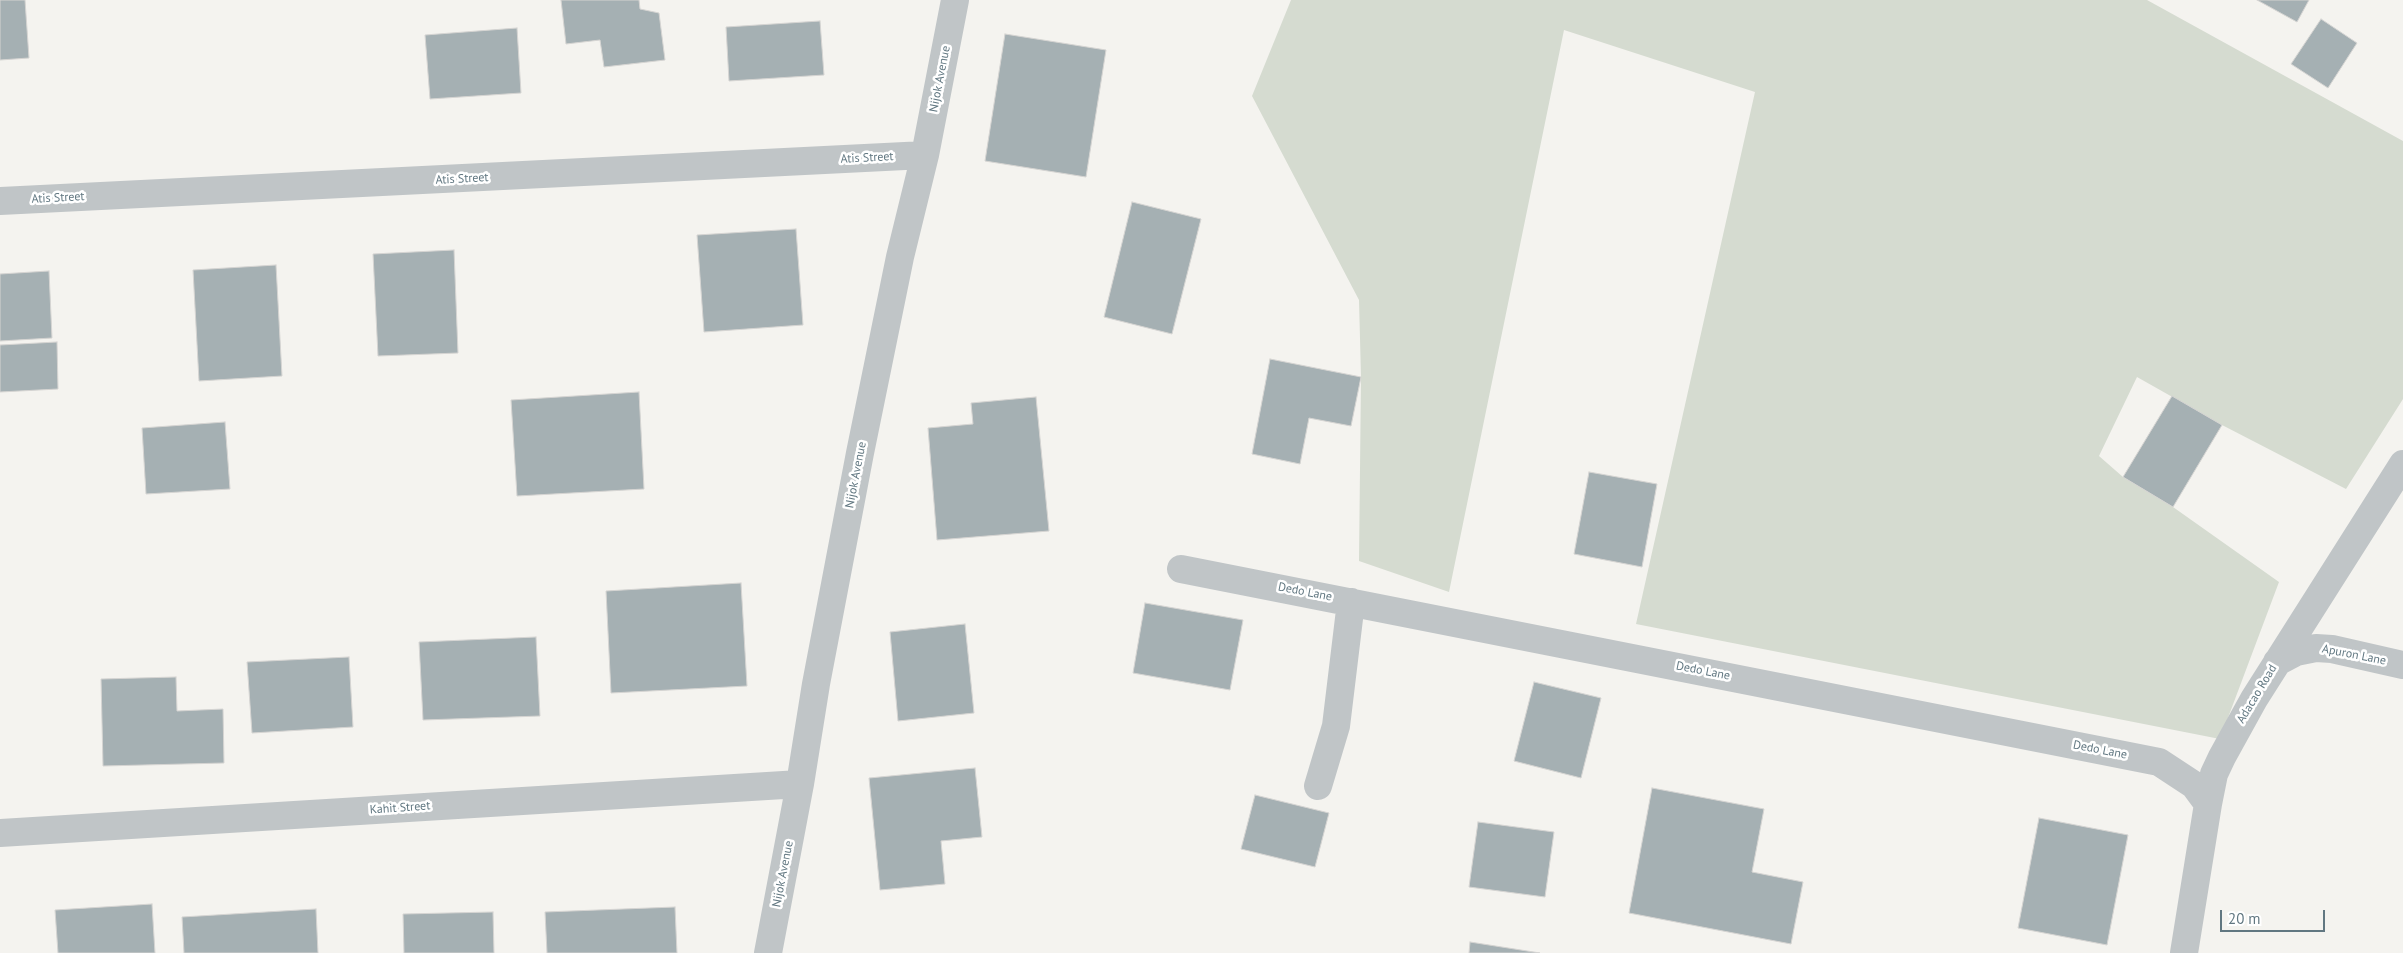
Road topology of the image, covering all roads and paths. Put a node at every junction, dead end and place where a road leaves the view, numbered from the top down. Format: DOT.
graph roads {
  1 [pos="955,0"];
  2 [pos="925,155"];
  3 [pos="0,201"];
  4 [pos="2403,464"];
  5 [pos="1182,568"];
  6 [pos="1351,602"];
  7 [pos="2277,662"];
  8 [pos="2403,665"];
  9 [pos="800,784"];
  10 [pos="1318,786"];
  11 [pos="2208,804"];
  12 [pos="0,834"];
  13 [pos="768,953"];
  14 [pos="2184,953"];
  1 -- 2 [label="street, Nijok Avenue"];
  2 -- 3 [label="street, Atis Street"];
  2 -- 9 [label="street, Nijok Avenue"];
  4 -- 7 [label="street, Adacao Road"];
  5 -- 6 [label="street, Dedo Lane"];
  6 -- 10 [label="street"];
  6 -- 11 [label="street, Dedo Lane"];
  7 -- 8 [label="street, Apuron Lane"];
  7 -- 11 [label="street, Adacao Road"];
  9 -- 12 [label="street, Kahit Street"];
  9 -- 13 [label="street, Nijok Avenue"];
  11 -- 14 [label="street, Adacao Road"];
}
